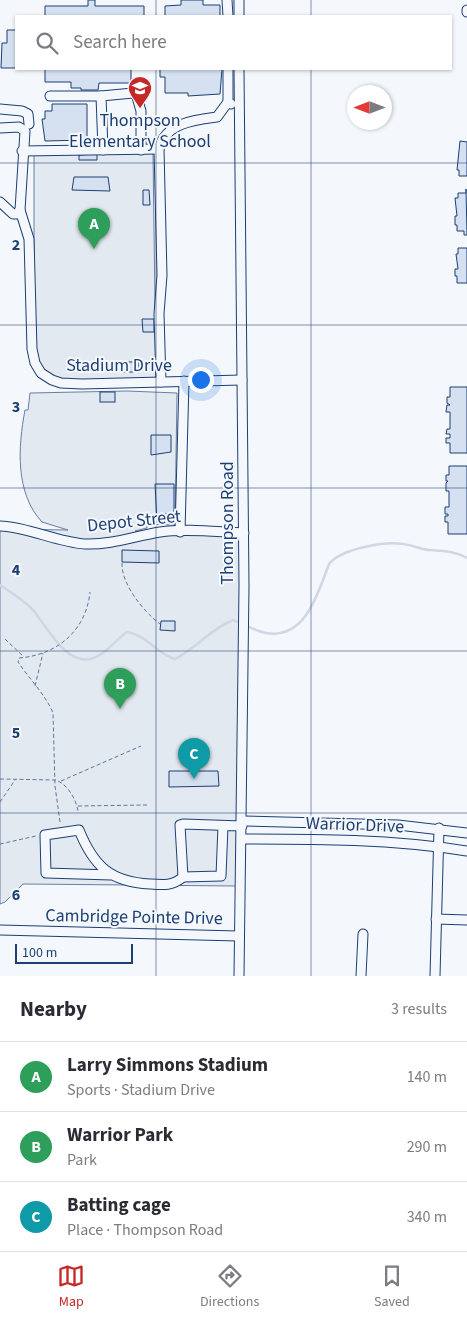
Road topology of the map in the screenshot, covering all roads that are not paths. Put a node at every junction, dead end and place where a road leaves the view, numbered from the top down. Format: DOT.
graph roads {
  1 [pos="227,0"];
  2 [pos="239,0"];
  3 [pos="228,15"];
  4 [pos="239,15"];
  5 [pos="228,70"];
  6 [pos="239,70"];
  7 [pos="50,96"];
  8 [pos="101,96"];
  9 [pos="228,102"];
  10 [pos="0,109"];
  11 [pos="240,109"];
  12 [pos="29,124"];
  13 [pos="0,128"];
  14 [pos="159,149"];
  15 [pos="103,150"];
  16 [pos="141,150"];
  17 [pos="22,151"];
  18 [pos="0,202"];
  19 [pos="20,210"];
  20 [pos="242,380"];
  21 [pos="184,381"];
  22 [pos="160,382"];
  23 [pos="0,526"];
  24 [pos="180,532"];
  25 [pos="244,533"];
  26 [pos="242,824"];
  27 [pos="223,826"];
  28 [pos="439,828"];
  29 [pos="467,833"];
  30 [pos="242,839"];
  31 [pos="437,846"];
  32 [pos="467,851"];
  33 [pos="111,875"];
  34 [pos="183,877"];
  35 [pos="436,919"];
  36 [pos="467,920"];
  37 [pos="0,930"];
  38 [pos="363,934"];
  39 [pos="238,936"];
  40 [pos="239,976"];
  41 [pos="361,976"];
  42 [pos="435,976"];
  1 -- 3 [label="street"];
  2 -- 4 [label="street"];
  5 -- 9 [label="street"];
  6 -- 11 [label="street, Thompson Road"];
  7 -- 8 [label="street"];
  8 -- 15 [label="street"];
  8 -- 16 [label="street"];
  9 -- 11 [label="street"];
  9 -- 14 [label="street"];
  10 -- 12 [label="street"];
  11 -- 20 [label="street, Thompson Road"];
  13 -- 17 [label="street"];
  14 -- 16 [label="street"];
  14 -- 22 [label="street"];
  15 -- 16 [label="street"];
  15 -- 17 [label="street"];
  17 -- 19 [label="street"];
  18 -- 19 [label="street"];
  19 -- 22 [label="street, Stadium Drive"];
  20 -- 21 [label="street, Stadium Drive"];
  20 -- 25 [label="street, Thompson Road"];
  21 -- 22 [label="street, Stadium Drive"];
  21 -- 24 [label="street"];
  23 -- 24 [label="street, Depot Street"];
  24 -- 25 [label="street, Depot Street"];
  25 -- 26 [label="street, Thompson Road"];
  26 -- 27 [label="street, Warrior Drive"];
  26 -- 28 [label="street, Warrior Drive"];
  26 -- 30 [label="street, Thompson Road"];
  27 -- 34 [label="street"];
  27 -- 34 [label="street, Warrior Drive"];
  28 -- 29 [label="street, Warrior Drive"];
  28 -- 31 [label="street"];
  30 -- 31 [label="street, Warrior Drive"];
  30 -- 39 [label="street, Thompson Road"];
  31 -- 32 [label="street, Warrior Drive"];
  31 -- 35 [label="street"];
  33 -- 33 [label="street"];
  33 -- 34 [label="street"];
  35 -- 36 [label="street"];
  35 -- 42 [label="street"];
  37 -- 39 [label="street, Cambridge Pointe Drive"];
  38 -- 41 [label="street"];
  39 -- 40 [label="street, Thompson Road"];
}
